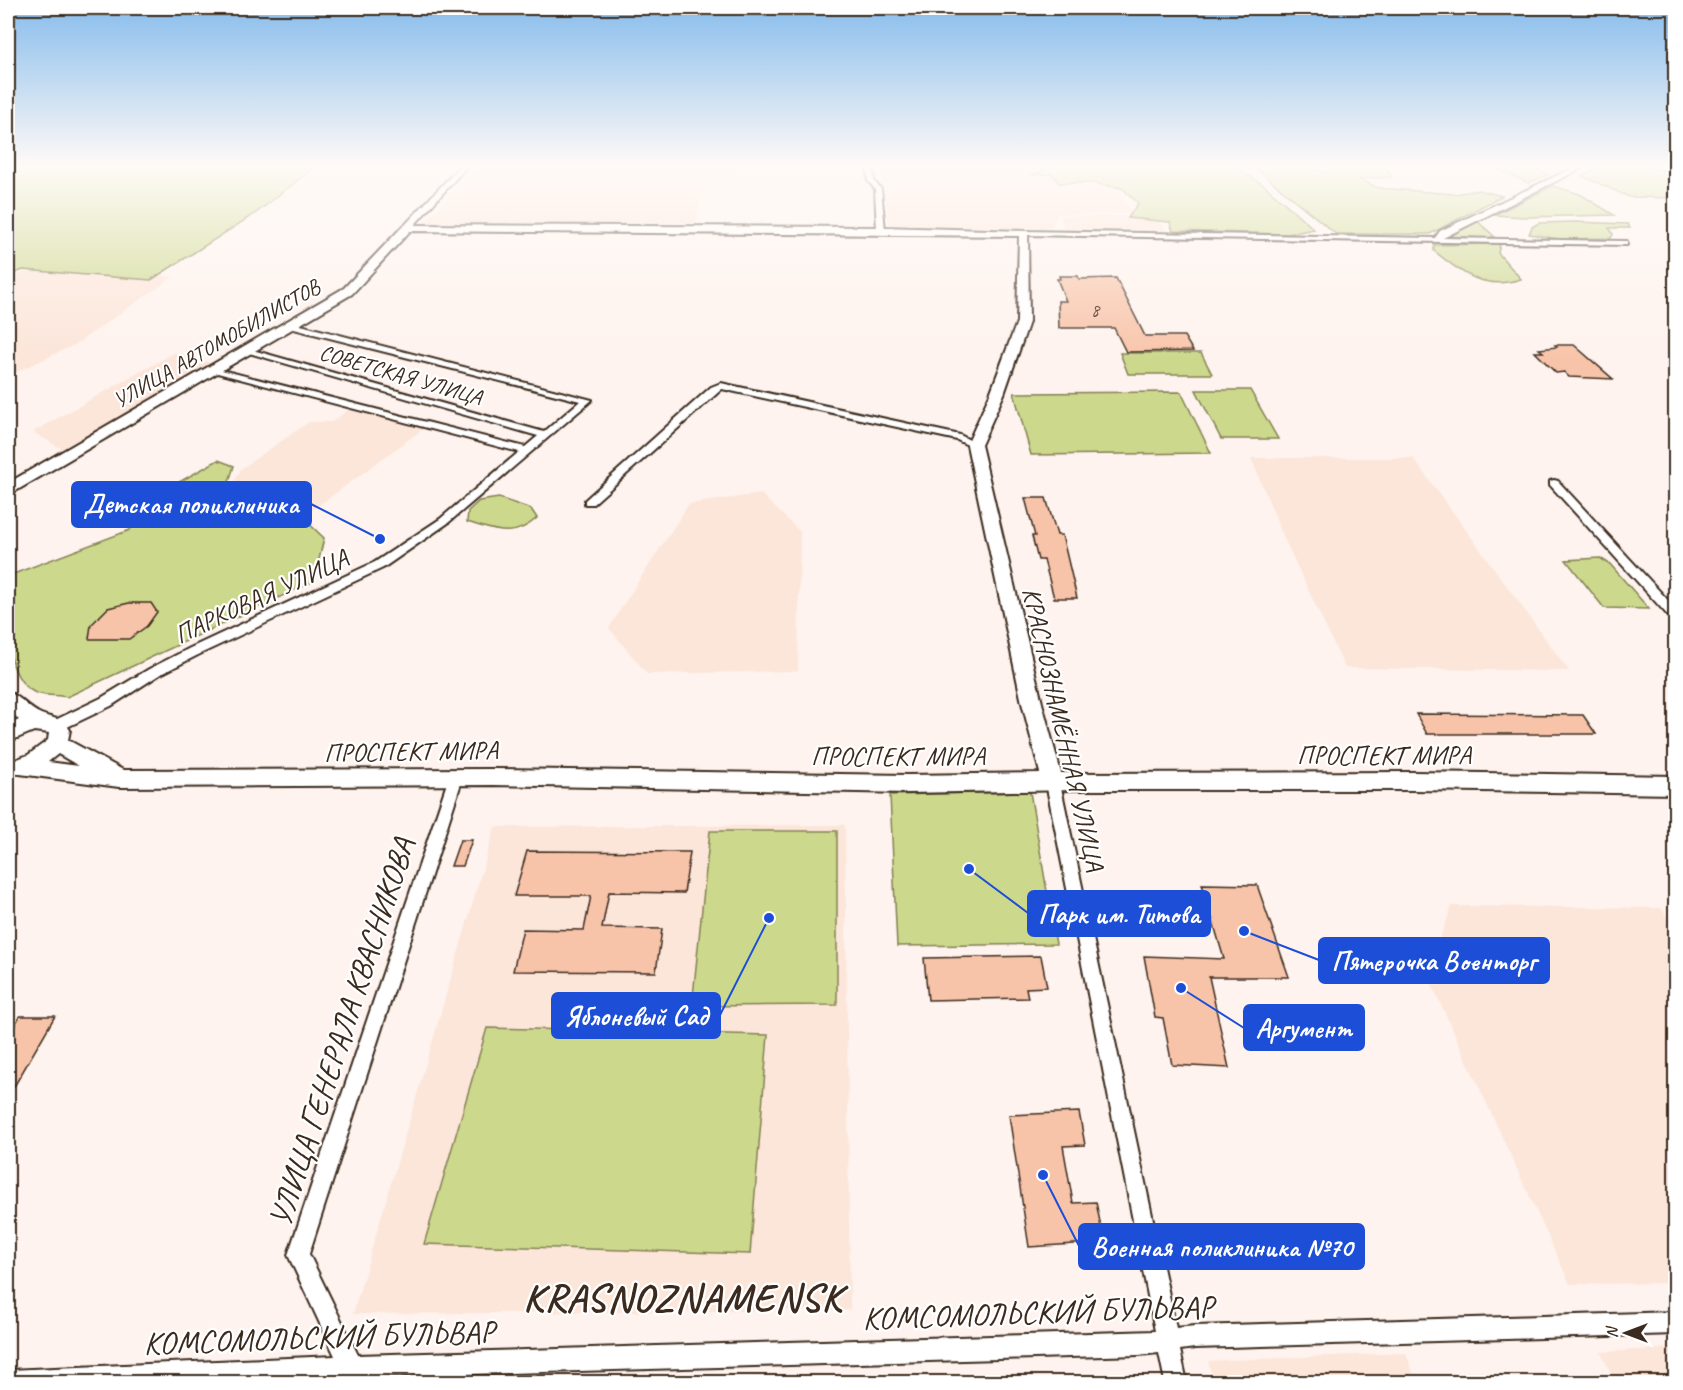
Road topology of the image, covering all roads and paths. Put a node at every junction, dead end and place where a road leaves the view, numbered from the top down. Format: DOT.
graph roads {
  1 [pos="405,230"];
  2 [pos="849,230"];
  3 [pos="881,230"];
  4 [pos="1450,230"];
  5 [pos="1024,233"];
  6 [pos="1437,240"];
  7 [pos="1624,243"];
  8 [pos="289,326"];
  9 [pos="246,351"];
  10 [pos="213,369"];
  11 [pos="379,401"];
  12 [pos="545,435"];
  13 [pos="974,445"];
  14 [pos="528,451"];
  15 [pos="1554,483"];
  16 [pos="11,484"];
  17 [pos="589,502"];
  18 [pos="1676,617"];
  19 [pos="8,699"];
  20 [pos="51,731"];
  21 [pos="8,734"];
  22 [pos="11,772"];
  23 [pos="120,779"];
  24 [pos="1053,783"];
  25 [pos="1676,785"];
  26 [pos="454,786"];
  27 [pos="1676,1323"];
  28 [pos="1168,1342"];
  29 [pos="355,1374"];
  30 [pos="8,1381"];
  31 [pos="1176,1383"];
  1 -- 8 [label="street, УЛИЦА АВТОМОБИЛИСТОВ"];
  2 -- 3 [label="street"];
  3 -- 5 [label="street"];
  4 -- 6 [label="street"];
  5 -- 6 [label="street"];
  5 -- 13 [label="street"];
  6 -- 7 [label="street"];
  8 -- 9 [label="street, УЛИЦА АВТОМОБИЛИСТОВ"];
  8 -- 12 [label="street, ПАРКОВАЯ УЛИЦА"];
  9 -- 10 [label="street, УЛИЦА АВТОМОБИЛИСТОВ"];
  9 -- 11 [label="street, СОВЕТСКАЯ УЛИЦА"];
  10 -- 11 [label="street"];
  10 -- 16 [label="street, УЛИЦА АВТОМОБИЛИСТОВ"];
  11 -- 12 [label="street, СОВЕТСКАЯ УЛИЦА"];
  11 -- 14 [label="street"];
  12 -- 14 [label="street, ПАРКОВАЯ УЛИЦА"];
  13 -- 17 [label="street"];
  13 -- 24 [label="street, КРАСНОЗНАМЁННАЯ УЛИЦА"];
  14 -- 20 [label="street, ПАРКОВАЯ УЛИЦА"];
  15 -- 18 [label="street"];
  19 -- 20 [label="street, ПРОСПЕКТ МИРА"];
  20 -- 21 [label="street"];
  20 -- 22 [label="street"];
  20 -- 23 [label="street, ПРОСПЕКТ МИРА"];
  22 -- 23 [label="street, ПРОСПЕКТ МИРА"];
  23 -- 26 [label="street, ПРОСПЕКТ МИРА"];
  24 -- 25 [label="street, ПРОСПЕКТ МИРА"];
  24 -- 26 [label="street, ПРОСПЕКТ МИРА"];
  24 -- 28 [label="street, КРАСНОЗНАМЁННАЯ УЛИЦА"];
  26 -- 29 [label="street, УЛИЦА ГЕНЕРАЛА КВАСНИКОВА"];
  27 -- 28 [label="street, КОМСОМОЛЬСКИЙ БУЛЬВАР"];
  28 -- 29 [label="street, КОМСОМОЛЬСКИЙ БУЛЬВАР"];
  28 -- 31 [label="street, КРАСНОЗНАМЁННАЯ УЛИЦА"];
  29 -- 30 [label="street, КОМСОМОЛЬСКИЙ БУЛЬВАР"];
}
